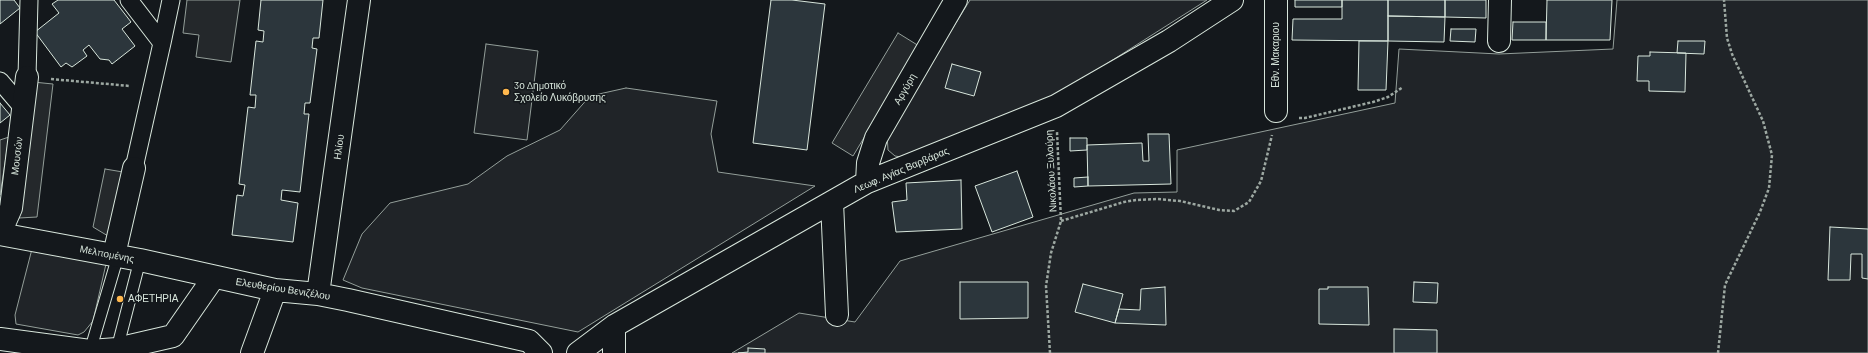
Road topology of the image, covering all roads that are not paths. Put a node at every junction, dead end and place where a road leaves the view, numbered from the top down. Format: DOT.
graph roads {
  1 [pos="29,0"];
  2 [pos="129,0"];
  3 [pos="171,0"];
  4 [pos="360,0"];
  5 [pos="956,0"];
  6 [pos="1232,0"];
  7 [pos="1276,0"];
  8 [pos="1500,0"];
  9 [pos="1498,41"];
  10 [pos="162,43"];
  11 [pos="27,77"];
  12 [pos="0,81"];
  13 [pos="23,108"];
  14 [pos="1276,111"];
  15 [pos="134,168"];
  16 [pos="867,182"];
  17 [pos="832,202"];
  18 [pos="0,233"];
  19 [pos="116,255"];
  20 [pos="140,260"];
  21 [pos="214,277"];
  22 [pos="275,290"];
  23 [pos="318,294"];
  24 [pos="837,315"];
  25 [pos="614,326"];
  26 [pos="0,339"];
  27 [pos="117,348"];
  28 [pos="90,351"];
  29 [pos="252,353"];
  30 [pos="541,353"];
  31 [pos="578,353"];
  32 [pos="614,353"];
  1 -- 11 [label="street"];
  2 -- 10 [label="street"];
  3 -- 10 [label="street"];
  4 -- 23 [label="street, Ηλίου"];
  5 -- 16 [label="street, Αργύρη"];
  6 -- 16 [label="street, Λεωφ. Αγίας Βαρβάρας"];
  7 -- 14 [label="street, Εθν. Μακαριου"];
  8 -- 9 [label="street"];
  10 -- 15 [label="street"];
  11 -- 13 [label="street, Μουσών"];
  12 -- 13 [label="street"];
  13 -- 18 [label="street, Μουσών"];
  15 -- 19 [label="street"];
  16 -- 17 [label="street, Λεωφ. Αγίας Βαρβάρας"];
  17 -- 24 [label="street"];
  17 -- 25 [label="street, Λεωφ. Αγίας Βαρβάρας"];
  18 -- 19 [label="street, Μελπομένης"];
  19 -- 20 [label="street, Μελπομένης"];
  19 -- 28 [label="lane"];
  20 -- 21 [label="street, Μελπομένης"];
  20 -- 27 [label="lane"];
  21 -- 22 [label="street, Ελευθερίου Βενιζέλου"];
  21 -- 27 [label="street"];
  22 -- 23 [label="street, Ελευθερίου Βενιζέλου"];
  22 -- 29 [label="street"];
  23 -- 30 [label="street, Ελευθερίου Βενιζέλου"];
  25 -- 31 [label="street, Λεωφ. Αγίας Βαρβάρας"];
  25 -- 32 [label="street"];
  26 -- 28 [label="street"];
  27 -- 28 [label="street"];
}
